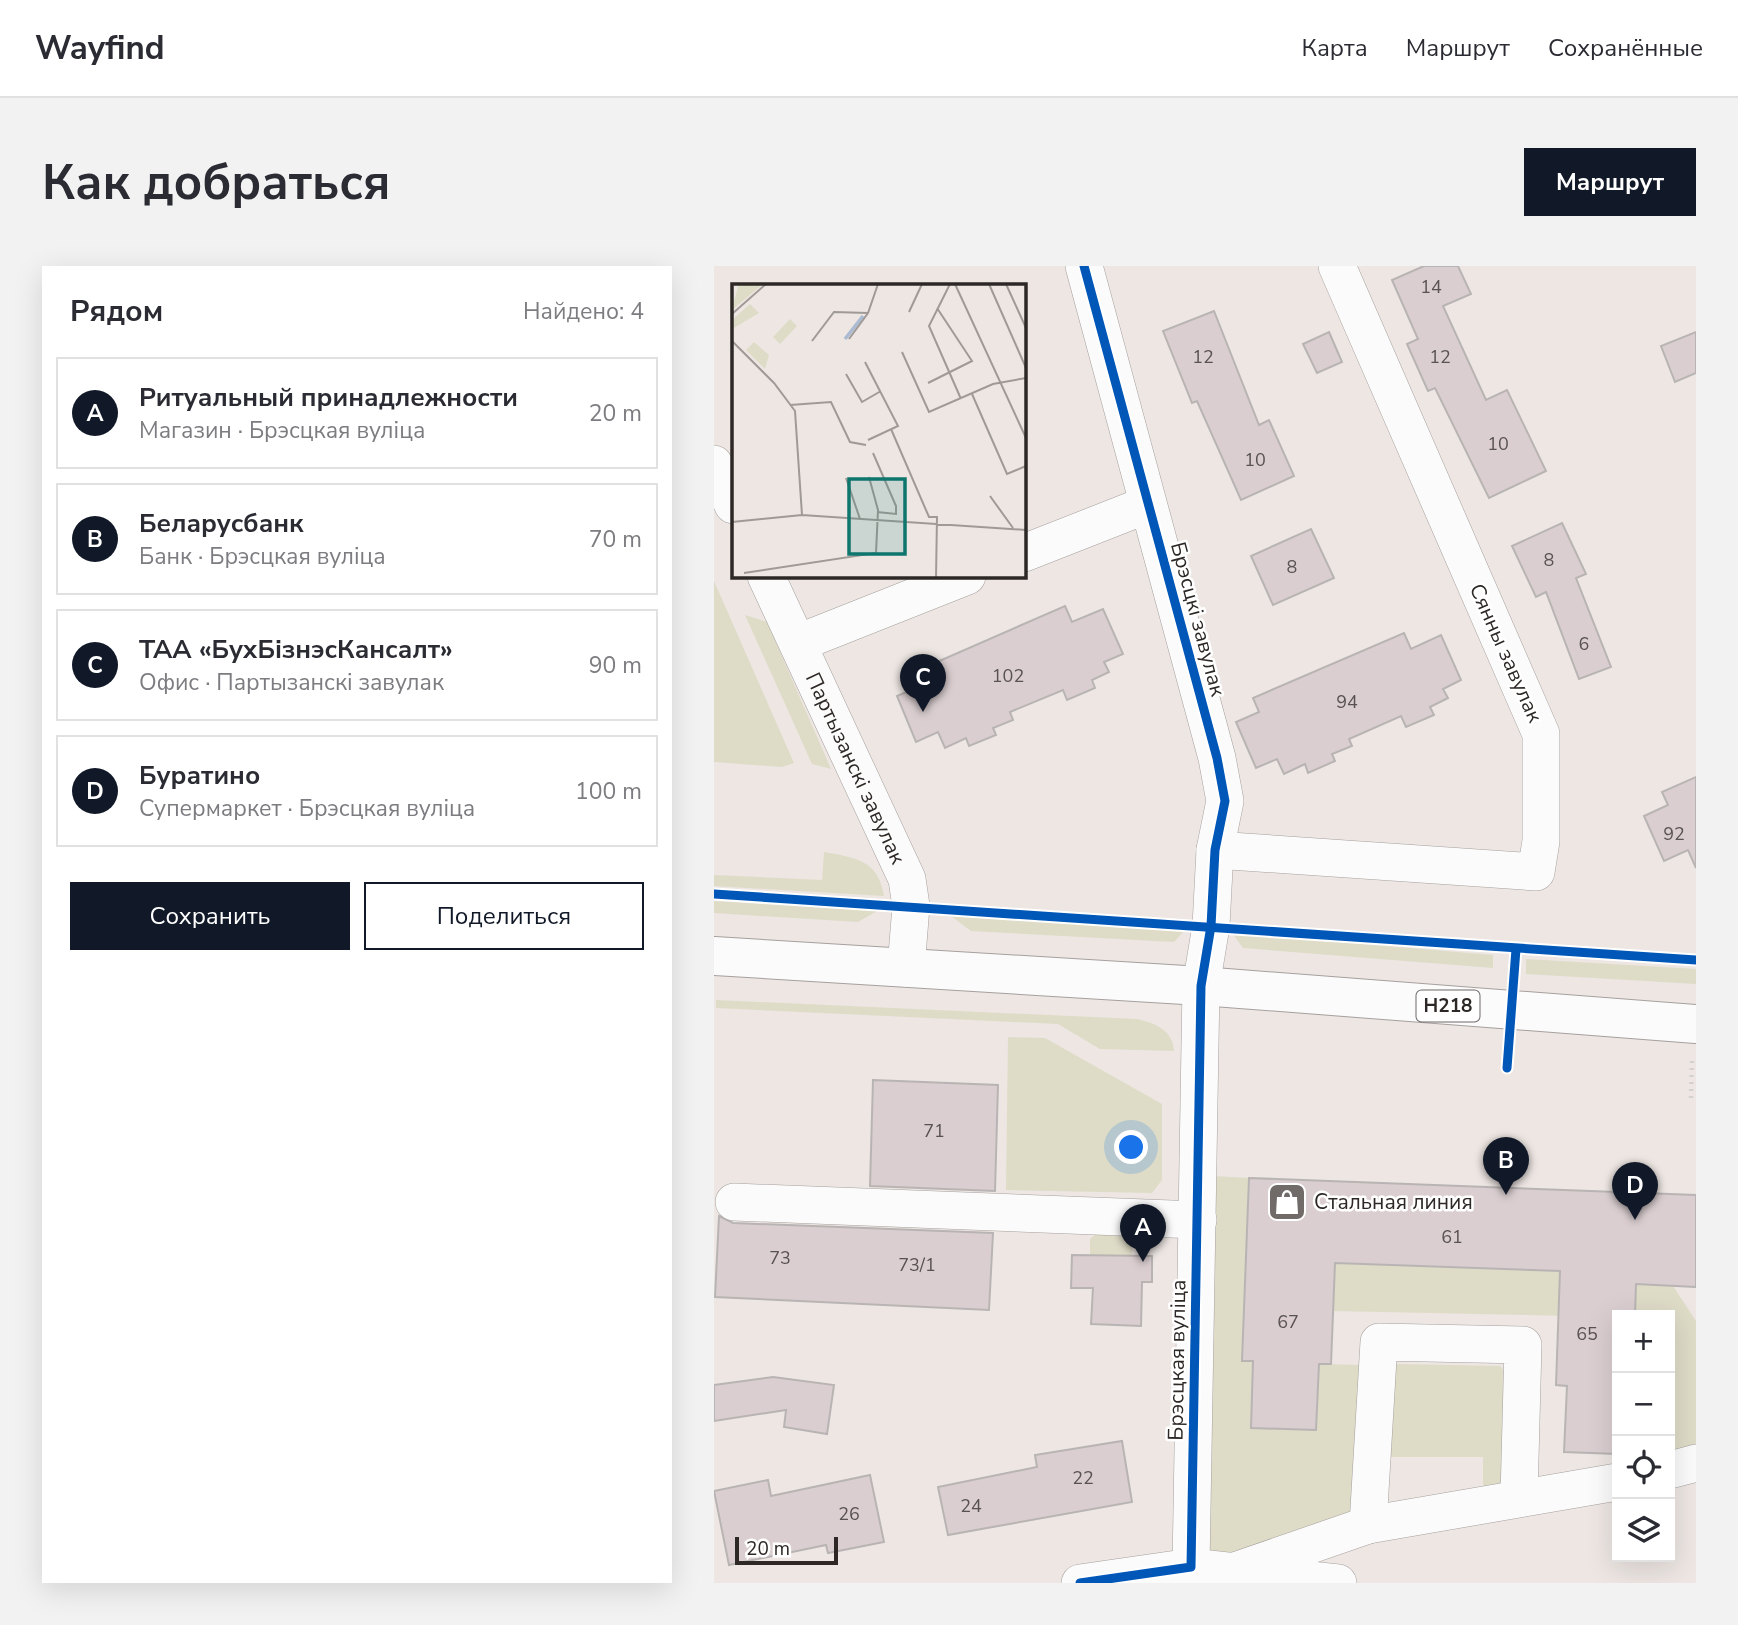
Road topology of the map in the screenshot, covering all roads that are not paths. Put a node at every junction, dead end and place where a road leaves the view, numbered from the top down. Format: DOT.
graph roads {
  1 [pos="1084,266"];
  2 [pos="1337,266"];
  3 [pos="714,464"];
  4 [pos="726,502"];
  5 [pos="1136,509"];
  6 [pos="1026,552"];
  7 [pos="767,578"];
  8 [pos="962,578"];
  9 [pos="798,643"];
  10 [pos="1215,850"];
  11 [pos="714,956"];
  12 [pos="906,968"];
  13 [pos="1201,986"];
  14 [pos="1696,1024"];
  15 [pos="734,1202"];
  16 [pos="1198,1220"];
  17 [pos="1696,1463"];
  18 [pos="1675,1469"];
  19 [pos="1612,1483"];
  20 [pos="1519,1497"];
  21 [pos="1368,1525"];
  22 [pos="1191,1567"];
  23 [pos="1235,1571"];
  24 [pos="1080,1583"];
  25 [pos="1338,1583"];
  1 -- 10 [label="street, Брэсцкі завулак"];
  2 -- 10 [label="street, Сянны завулак"];
  3 -- 4 [label="street"];
  5 -- 6 [label="street"];
  7 -- 9 [label="street, Партызанскі завулак"];
  8 -- 9 [label="street"];
  9 -- 12 [label="street, Партызанскі завулак"];
  10 -- 13 [label="street, Брэсцкі завулак"];
  11 -- 12 [label="main road, Н218"];
  12 -- 13 [label="main road, Н218"];
  13 -- 14 [label="main road, Н218"];
  13 -- 16 [label="street, Брэсцкая вуліца"];
  15 -- 16 [label="street"];
  16 -- 22 [label="street, Брэсцкая вуліца"];
  17 -- 18 [label="street"];
  19 -- 20 [label="street"];
  20 -- 21 [label="street"];
  20 -- 21 [label="street"];
  21 -- 23 [label="street"];
  22 -- 23 [label="street"];
  22 -- 24 [label="street"];
  23 -- 25 [label="street"];
}
